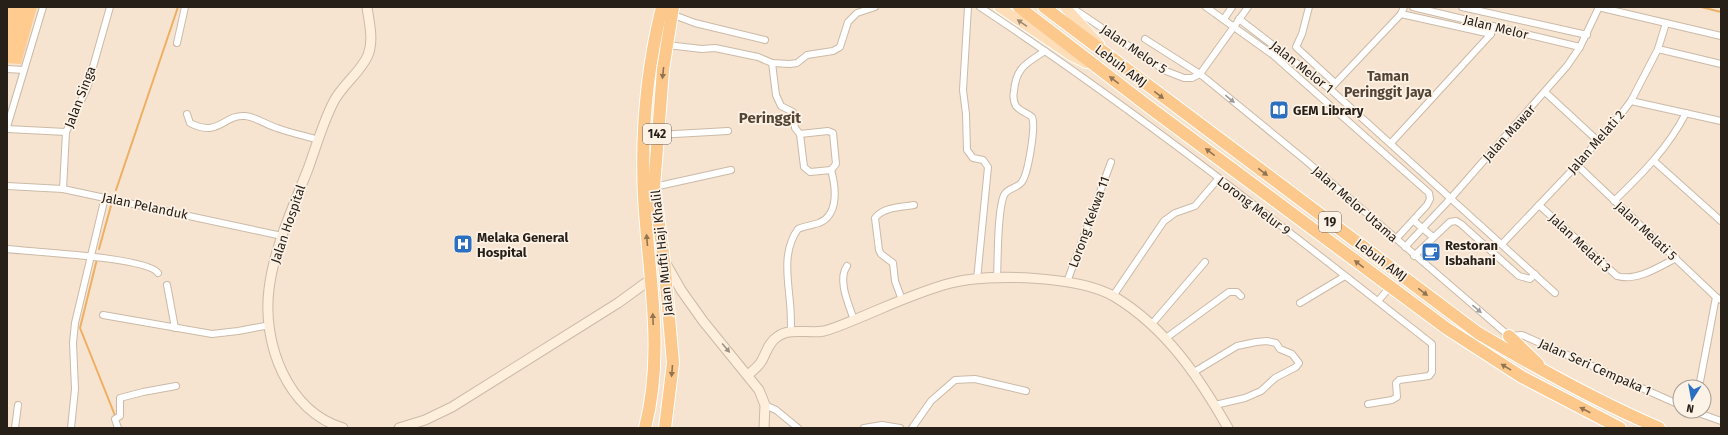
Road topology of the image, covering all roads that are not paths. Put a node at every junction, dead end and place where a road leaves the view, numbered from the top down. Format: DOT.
graph roads {
  1 [pos="43,7"];
  2 [pos="110,7"];
  3 [pos="185,7"];
  4 [pos="367,7"];
  5 [pos="875,7"];
  6 [pos="968,7"];
  7 [pos="980,7"];
  8 [pos="999,7"];
  9 [pos="1019,7"];
  10 [pos="1065,7"];
  11 [pos="1071,7"];
  12 [pos="1206,7"];
  13 [pos="1232,7"];
  14 [pos="1248,7"];
  15 [pos="1309,7"];
  16 [pos="1404,7"];
  17 [pos="1413,7"];
  18 [pos="1462,7"];
  19 [pos="1598,7"];
  20 [pos="669,9"];
  21 [pos="1046,9"];
  22 [pos="1473,9"];
  23 [pos="1401,14"];
  24 [pos="1224,19"];
  25 [pos="1239,19"];
  26 [pos="1471,21"];
  27 [pos="1666,23"];
  28 [pos="1234,26"];
  29 [pos="1493,26"];
  30 [pos="1491,34"];
  31 [pos="1587,34"];
  32 [pos="1721,36"];
  33 [pos="1144,39"];
  34 [pos="765,40"];
  35 [pos="1042,42"];
  36 [pos="177,43"];
  37 [pos="667,45"];
  38 [pos="1580,47"];
  39 [pos="1658,49"];
  40 [pos="1045,51"];
  41 [pos="772,63"];
  42 [pos="1116,63"];
  43 [pos="1721,64"];
  44 [pos="7,69"];
  45 [pos="24,70"];
  46 [pos="1100,70"];
  47 [pos="1200,74"];
  48 [pos="1335,84"];
  49 [pos="1330,89"];
  50 [pos="1545,92"];
  51 [pos="1631,101"];
  52 [pos="1351,108"];
  53 [pos="1144,113"];
  54 [pos="1686,113"];
  55 [pos="187,114"];
  56 [pos="1344,117"];
  57 [pos="1721,121"];
  58 [pos="7,128"];
  59 [pos="728,131"];
  60 [pos="66,132"];
  61 [pos="800,134"];
  62 [pos="657,135"];
  63 [pos="319,140"];
  64 [pos="1598,141"];
  65 [pos="1391,143"];
  66 [pos="1654,161"];
  67 [pos="1111,162"];
  68 [pos="1414,164"];
  69 [pos="1577,165"];
  70 [pos="731,170"];
  71 [pos="831,170"];
  72 [pos="1406,173"];
  73 [pos="1218,179"];
  74 [pos="7,186"];
  75 [pos="654,187"];
  76 [pos="63,189"];
  77 [pos="105,197"];
  78 [pos="1451,198"];
  79 [pos="1614,201"];
  80 [pos="914,205"];
  81 [pos="1539,205"];
  82 [pos="1414,221"];
  83 [pos="1721,221"];
  84 [pos="1423,229"];
  85 [pos="1486,230"];
  86 [pos="282,236"];
  87 [pos="1432,237"];
  88 [pos="1396,239"];
  89 [pos="1478,239"];
  90 [pos="1502,244"];
  91 [pos="1405,247"];
  92 [pos="7,249"];
  93 [pos="1414,256"];
  94 [pos="90,258"];
  95 [pos="1676,258"];
  96 [pos="664,261"];
  97 [pos="1205,262"];
  98 [pos="847,266"];
  99 [pos="158,272"];
  100 [pos="1535,274"];
  101 [pos="1345,276"];
  102 [pos="651,279"];
  103 [pos="997,279"];
  104 [pos="977,280"];
  105 [pos="1068,282"];
  106 [pos="168,285"];
  107 [pos="1390,287"];
  108 [pos="634,291"];
  109 [pos="1555,293"];
  110 [pos="652,295"];
  111 [pos="1114,296"];
  112 [pos="1242,296"];
  113 [pos="1718,298"];
  114 [pos="902,300"];
  115 [pos="1378,301"];
  116 [pos="1300,303"];
  117 [pos="103,315"];
  118 [pos="854,320"];
  119 [pos="270,325"];
  120 [pos="1151,325"];
  121 [pos="175,328"];
  122 [pos="791,332"];
  123 [pos="1509,336"];
  124 [pos="1166,338"];
  125 [pos="1194,372"];
  126 [pos="1547,373"];
  127 [pos="748,375"];
  128 [pos="1701,379"];
  129 [pos="176,386"];
  130 [pos="1026,391"];
  131 [pos="1672,401"];
  132 [pos="1215,404"];
  133 [pos="1368,404"];
  134 [pos="18,405"];
  135 [pos="765,405"];
  136 [pos="666,427"];
  137 [pos="15,428"];
  138 [pos="71,428"];
  139 [pos="118,428"];
  140 [pos="343,428"];
  141 [pos="399,428"];
  142 [pos="645,428"];
  143 [pos="764,428"];
  144 [pos="798,428"];
  145 [pos="864,428"];
  146 [pos="900,428"];
  147 [pos="912,428"];
  148 [pos="1228,428"];
  149 [pos="1620,428"];
  150 [pos="1659,428"];
  1 -- 45 [label="street"];
  2 -- 60 [label="street, Jalan Singa"];
  3 -- 36 [label="street"];
  4 -- 63 [label="street, Jalan Hospital"];
  5 -- 41 [label="street"];
  6 -- 104 [label="street"];
  7 -- 35 [label="street, Lorong Melur 9"];
  35 -- 8 [label="main road, one-way"];
  9 -- 46 [label="highway, Lebuh AMJ / 19"];
  10 -- 42 [label="main road"];
  11 -- 47 [label="street, Jalan Melor 5"];
  12 -- 24 [label="street"];
  13 -- 24 [label="street"];
  14 -- 25 [label="street"];
  15 -- 48 [label="street"];
  16 -- 23 [label="street"];
  17 -- 26 [label="street, Jalan Melor"];
  18 -- 22 [label="street, Jalan Melor"];
  19 -- 27 [label="street"];
  19 -- 31 [label="street, Jalan Mawar"];
  20 -- 34 [label="street"];
  20 -- 37 [label="highway, Jalan Mufti Haji Khalil / 142"];
  102 -- 20 [label="highway, Jalan Mufti Haji Khalil / 142, one-way"];
  21 -- 42 [label="highway, Lebuh AMJ / 19"];
  22 -- 26 [label="street"];
  22 -- 31 [label="street, Jalan Melor"];
  23 -- 30 [label="street"];
  23 -- 48 [label="street"];
  24 -- 28 [label="street"];
  25 -- 28 [label="street"];
  25 -- 49 [label="street, Jalan Melor 1"];
  26 -- 29 [label="street, Jalan Melor"];
  27 -- 32 [label="street"];
  27 -- 39 [label="street, Jalan Melati 2"];
  28 -- 47 [label="street"];
  28 -- 56 [label="street"];
  29 -- 30 [label="street"];
  29 -- 38 [label="street, Jalan Melor"];
  30 -- 65 [label="street"];
  31 -- 38 [label="street, Jalan Mawar"];
  33 -- 47 [label="street, Jalan Melor Utama"];
  35 -- 40 [label="street, Lorong Melur 9"];
  35 -- 46 [label="main road"];
  37 -- 41 [label="street"];
  37 -- 62 [label="highway, Jalan Mufti Haji Khalil / 142, one-way"];
  38 -- 50 [label="street, Jalan Mawar"];
  39 -- 43 [label="street"];
  39 -- 51 [label="street, Jalan Melati 2"];
  40 -- 53 [label="street, Lorong Melur 9"];
  40 -- 103 [label="street"];
  41 -- 61 [label="street"];
  42 -- 126 [label="highway, Lebuh AMJ / 19, one-way"];
  44 -- 45 [label="street"];
  45 -- 58 [label="street"];
  53 -- 46 [label="highway, Lebuh AMJ / 19, one-way"];
  47 -- 88 [label="street, Jalan Melor Utama, one-way"];
  48 -- 49 [label="street"];
  49 -- 52 [label="street, Jalan Melor 1"];
  50 -- 64 [label="street"];
  50 -- 78 [label="street, Jalan Mawar"];
  51 -- 54 [label="street"];
  51 -- 64 [label="street, Jalan Melati 2"];
  52 -- 56 [label="street"];
  52 -- 65 [label="street, Jalan Melor 1"];
  53 -- 73 [label="street, Lorong Melur 9"];
  107 -- 53 [label="highway, Lebuh AMJ / 19, one-way"];
  54 -- 57 [label="street"];
  54 -- 66 [label="street"];
  55 -- 63 [label="street"];
  56 -- 72 [label="street"];
  58 -- 60 [label="street"];
  59 -- 62 [label="street"];
  60 -- 76 [label="street, Jalan Singa"];
  61 -- 71 [label="street"];
  61 -- 71 [label="street"];
  62 -- 75 [label="highway, Jalan Mufti Haji Khalil / 142"];
  63 -- 86 [label="street, Jalan Hospital"];
  64 -- 69 [label="street, Jalan Melati 2"];
  65 -- 68 [label="street, Jalan Melor 1"];
  66 -- 79 [label="street"];
  66 -- 83 [label="street"];
  67 -- 105 [label="street, Lorong Kekwa 11"];
  68 -- 72 [label="street"];
  68 -- 78 [label="street, Jalan Melor 1"];
  69 -- 79 [label="street, Jalan Melati 5"];
  69 -- 81 [label="street, Jalan Melati 2"];
  70 -- 75 [label="street"];
  71 -- 122 [label="street"];
  72 -- 82 [label="street"];
  73 -- 101 [label="street, Lorong Melur 9"];
  73 -- 111 [label="street"];
  74 -- 76 [label="street, Jalan Pelanduk"];
  75 -- 96 [label="highway, Jalan Mufti Haji Khalil / 142"];
  76 -- 77 [label="street, Jalan Pelanduk"];
  77 -- 86 [label="street, Jalan Pelanduk"];
  77 -- 94 [label="street"];
  78 -- 84 [label="street, Jalan Mawar"];
  78 -- 85 [label="street, Jalan Melor 1"];
  79 -- 95 [label="street, Jalan Melati 5"];
  80 -- 114 [label="street"];
  81 -- 90 [label="street, Jalan Melati 2"];
  81 -- 95 [label="street, Jalan Melati 3"];
  82 -- 84 [label="street"];
  82 -- 88 [label="street"];
  84 -- 87 [label="street"];
  84 -- 91 [label="street, Jalan Mawar"];
  85 -- 89 [label="street"];
  85 -- 90 [label="street, Jalan Melor 1"];
  86 -- 119 [label="street, Jalan Hospital"];
  87 -- 89 [label="street"];
  87 -- 93 [label="street"];
  88 -- 91 [label="street, Jalan Melor Utama"];
  89 -- 100 [label="street"];
  90 -- 100 [label="street, Jalan Melor 1"];
  91 -- 93 [label="street, Jalan Melor Utama"];
  92 -- 94 [label="street"];
  93 -- 123 [label="street, Jalan Melor Utama, one-way"];
  94 -- 99 [label="street"];
  94 -- 138 [label="street"];
  95 -- 113 [label="street, Jalan Melati 5"];
  96 -- 127 [label="street, one-way"];
  96 -- 136 [label="highway, Jalan Mufti Haji Khalil / 142, one-way"];
  97 -- 120 [label="street"];
  98 -- 118 [label="street"];
  100 -- 109 [label="street, Jalan Melor 1"];
  101 -- 115 [label="street, Lorong Melur 9"];
  101 -- 116 [label="street"];
  102 -- 108 [label="street"];
  102 -- 110 [label="highway, Jalan Mufti Haji Khalil / 142"];
  103 -- 104 [label="street"];
  103 -- 105 [label="street"];
  104 -- 114 [label="street"];
  105 -- 111 [label="street"];
  106 -- 121 [label="street"];
  107 -- 115 [label="street"];
  149 -- 107 [label="highway, Lebuh AMJ / 19, one-way"];
  108 -- 110 [label="street"];
  108 -- 141 [label="street"];
  142 -- 110 [label="highway, Jalan Mufti Haji Khalil / 142, one-way"];
  111 -- 120 [label="street"];
  112 -- 124 [label="street"];
  113 -- 128 [label="street"];
  114 -- 118 [label="street"];
  115 -- 133 [label="street, Lorong Melur 9"];
  117 -- 121 [label="street"];
  118 -- 122 [label="street"];
  119 -- 121 [label="street"];
  119 -- 140 [label="street, Jalan Hospital"];
  120 -- 124 [label="street"];
  122 -- 127 [label="street"];
  123 -- 126 [label="highway"];
  123 -- 131 [label="street, Jalan Seri Cempaka 1"];
  124 -- 125 [label="street"];
  125 -- 132 [label="street"];
  125 -- 132 [label="street"];
  126 -- 150 [label="highway, Lebuh AMJ / 19"];
  127 -- 135 [label="street"];
  129 -- 139 [label="street"];
  130 -- 147 [label="street"];
  132 -- 148 [label="street"];
  134 -- 137 [label="street"];
  135 -- 143 [label="street"];
  135 -- 144 [label="street"];
  145 -- 146 [label="street"];
}
